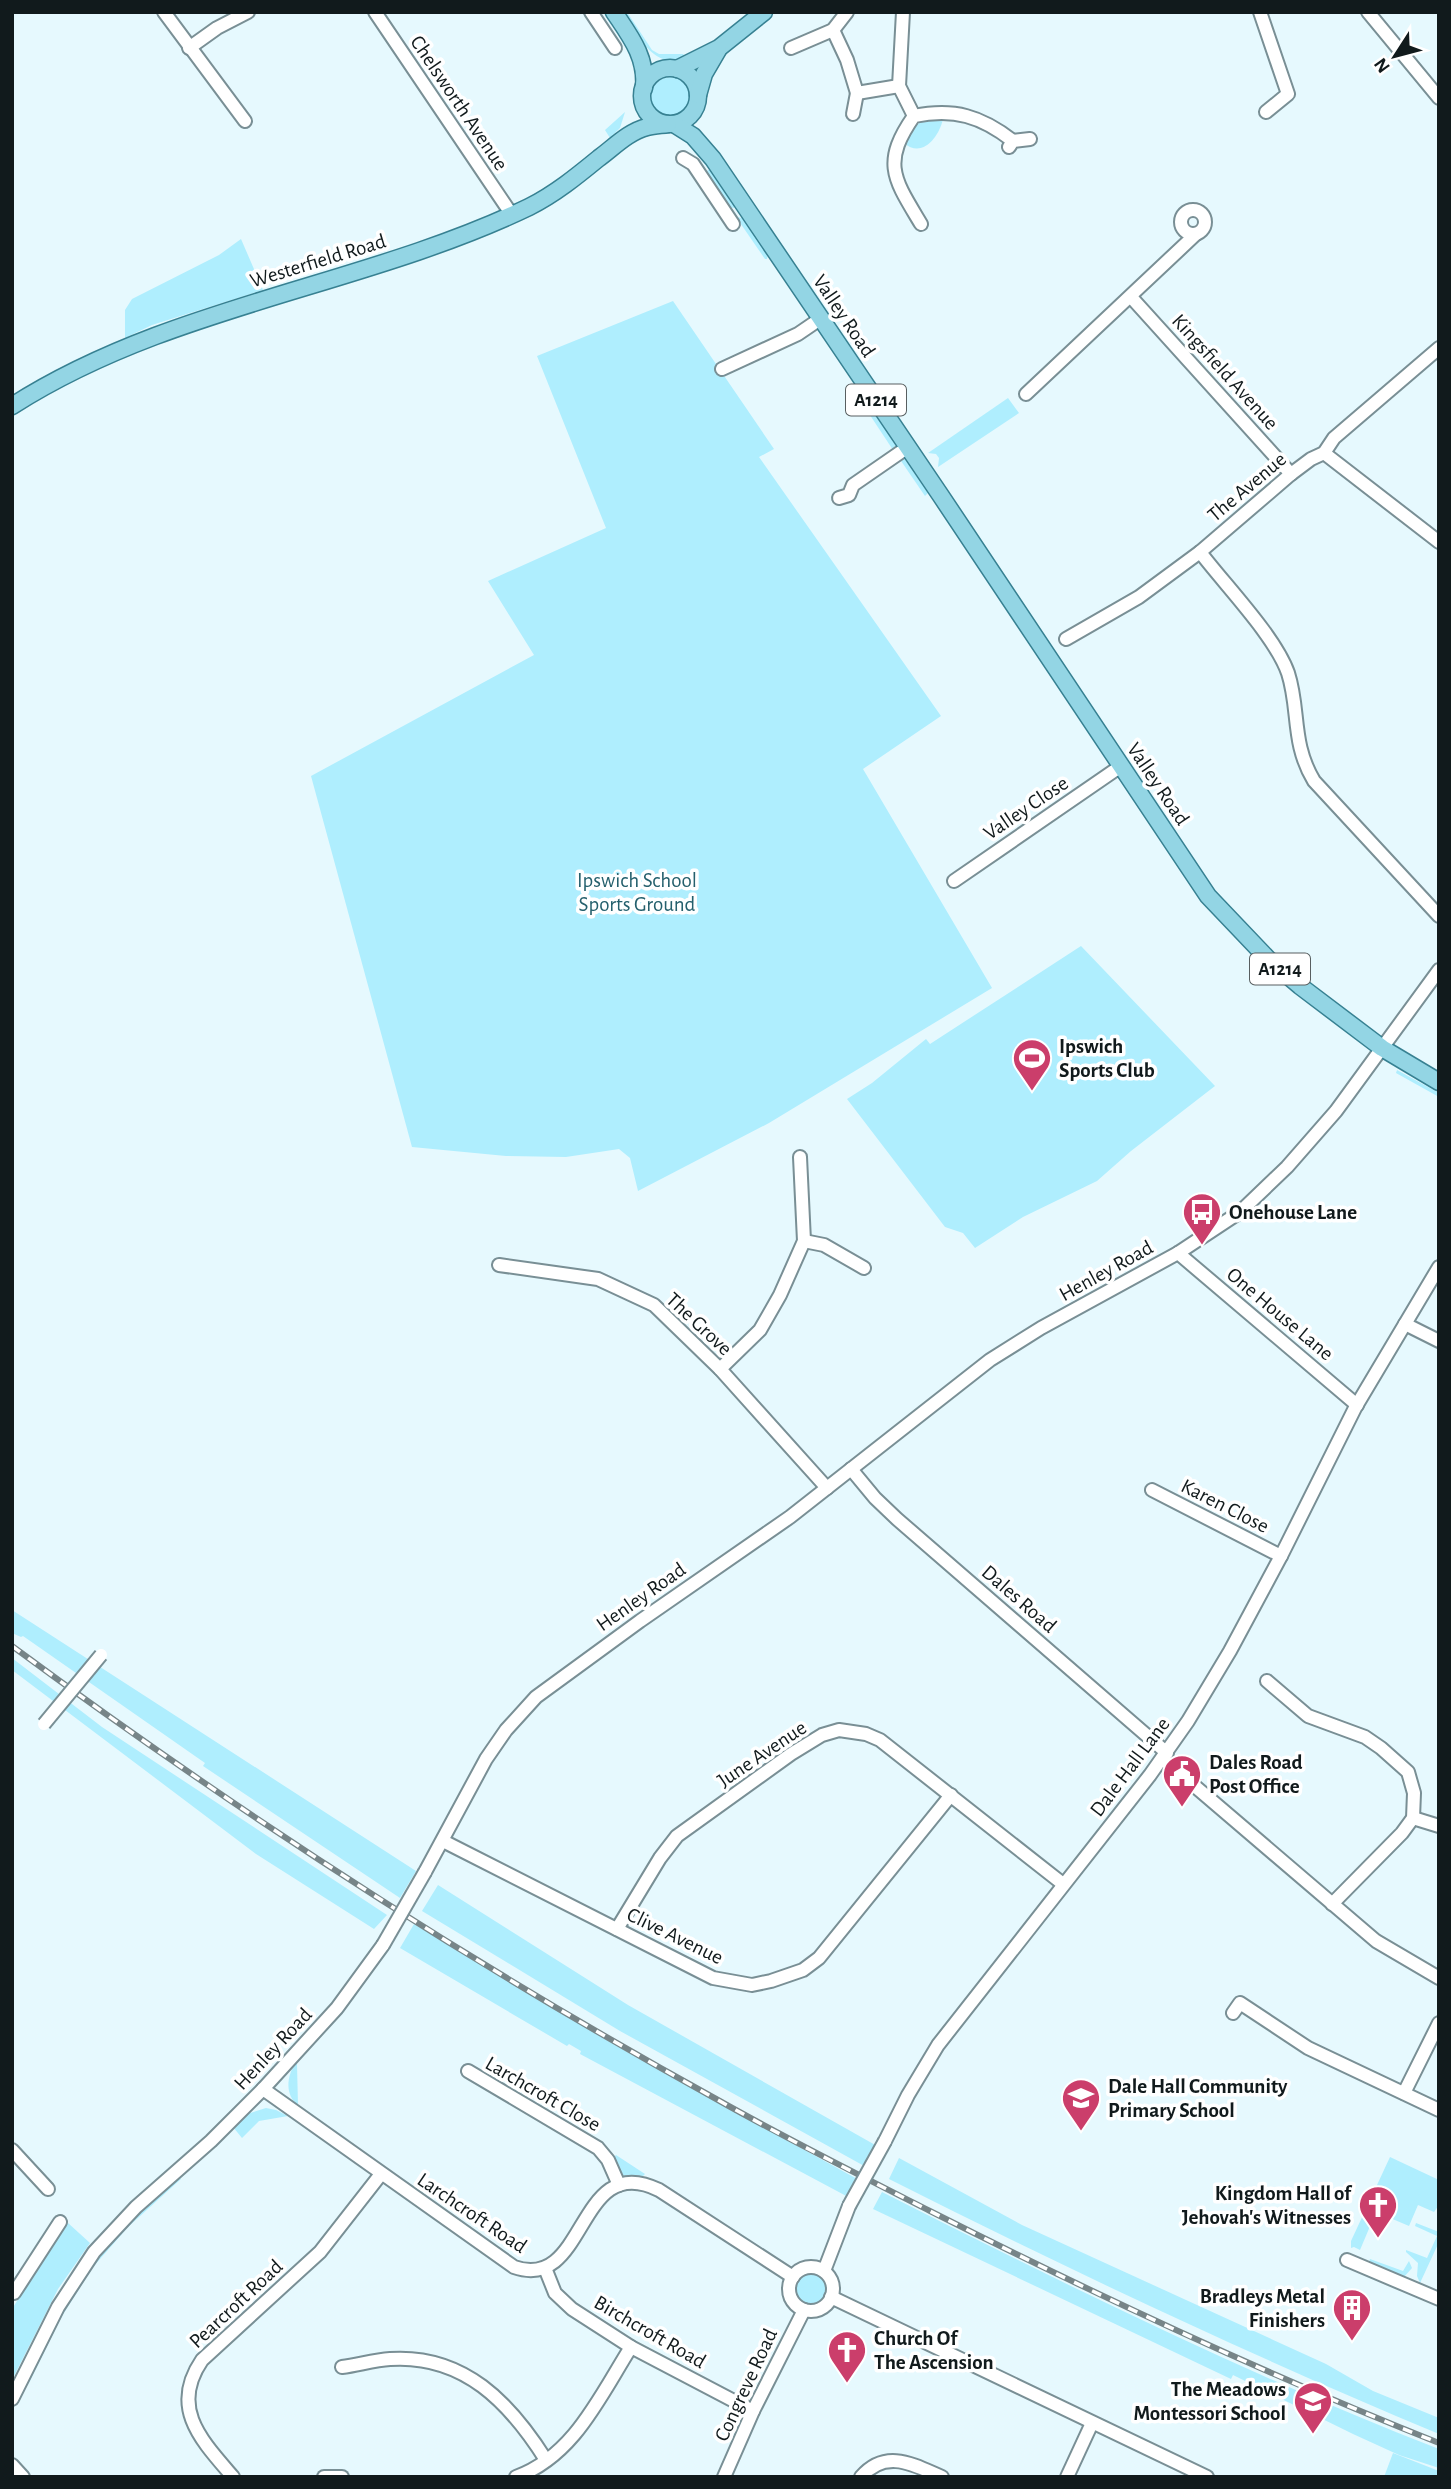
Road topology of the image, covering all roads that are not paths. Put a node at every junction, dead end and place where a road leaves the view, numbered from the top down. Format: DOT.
graph roads {
  1 [pos="164,12"];
  2 [pos="248,12"];
  3 [pos="375,12"];
  4 [pos="591,12"];
  5 [pos="764,12"];
  6 [pos="847,12"];
  7 [pos="903,12"];
  8 [pos="1260,12"];
  9 [pos="1368,12"];
  10 [pos="617,16"];
  11 [pos="832,30"];
  12 [pos="604,32"];
  13 [pos="189,48"];
  14 [pos="615,48"];
  15 [pos="637,48"];
  16 [pos="719,48"];
  17 [pos="791,48"];
  18 [pos="673,68"];
  19 [pos="899,86"];
  20 [pos="643,92"];
  21 [pos="857,93"];
  22 [pos="698,98"];
  23 [pos="1439,98"];
  24 [pos="1266,112"];
  25 [pos="853,114"];
  26 [pos="914,116"];
  27 [pos="245,121"];
  28 [pos="671,124"];
  29 [pos="625,137"];
  30 [pos="1030,139"];
  31 [pos="710,155"];
  32 [pos="683,158"];
  33 [pos="696,169"];
  34 [pos="745,207"];
  35 [pos="512,215"];
  36 [pos="922,225"];
  37 [pos="1196,234"];
  38 [pos="1131,297"];
  39 [pos="820,319"];
  40 [pos="1439,348"];
  41 [pos="722,369"];
  42 [pos="1026,394"];
  43 [pos="12,407"];
  44 [pos="908,447"];
  45 [pos="1324,453"];
  46 [pos="1292,474"];
  47 [pos="848,499"];
  48 [pos="1439,542"];
  49 [pos="1200,552"];
  50 [pos="1066,639"];
  51 [pos="1121,766"];
  52 [pos="954,881"];
  53 [pos="1439,916"];
  54 [pos="1439,970"];
  55 [pos="1382,1048"];
  56 [pos="1439,1082"];
  57 [pos="800,1157"];
  58 [pos="804,1241"];
  59 [pos="1178,1253"];
  60 [pos="499,1265"];
  61 [pos="1439,1267"];
  62 [pos="864,1268"];
  63 [pos="1405,1324"];
  64 [pos="1439,1341"];
  65 [pos="720,1369"];
  66 [pos="1357,1405"];
  67 [pos="852,1469"];
  68 [pos="827,1488"];
  69 [pos="1152,1490"];
  70 [pos="1281,1556"];
  71 [pos="101,1655"];
  72 [pos="1267,1681"];
  73 [pos="44,1724"];
  74 [pos="1165,1756"];
  75 [pos="951,1795"];
  76 [pos="1412,1818"];
  77 [pos="1439,1826"];
  78 [pos="443,1842"];
  79 [pos="1063,1884"];
  80 [pos="1332,1904"];
  81 [pos="617,1930"];
  82 [pos="1439,1978"];
  83 [pos="1233,2013"];
  84 [pos="1439,2023"];
  85 [pos="468,2071"];
  86 [pos="263,2088"];
  87 [pos="1404,2093"];
  88 [pos="1439,2110"];
  89 [pos="12,2150"];
  90 [pos="382,2174"];
  91 [pos="620,2185"];
  92 [pos="48,2189"];
  93 [pos="60,2222"];
  94 [pos="1347,2260"];
  95 [pos="545,2268"];
  96 [pos="824,2271"];
  97 [pos="793,2277"];
  98 [pos="13,2295"];
  99 [pos="831,2297"];
  100 [pos="1439,2299"];
  101 [pos="804,2310"];
  102 [pos="631,2347"];
  103 [pos="342,2367"];
  104 [pos="12,2399"];
  105 [pos="753,2411"];
  106 [pos="1092,2423"];
  107 [pos="546,2460"];
  108 [pos="12,2465"];
  109 [pos="23,2477"];
  110 [pos="233,2477"];
  111 [pos="324,2477"];
  112 [pos="342,2477"];
  113 [pos="516,2477"];
  114 [pos="724,2477"];
  115 [pos="861,2477"];
  116 [pos="942,2477"];
  117 [pos="1068,2477"];
  118 [pos="1207,2477"];
  1 -- 13 [label="street"];
  2 -- 13 [label="street"];
  3 -- 35 [label="street, Chelsworth Avenue"];
  4 -- 12 [label="street"];
  5 -- 16 [label="main road"];
  6 -- 11 [label="street"];
  7 -- 19 [label="street"];
  8 -- 24 [label="street"];
  9 -- 23 [label="street"];
  10 -- 12 [label="street"];
  10 -- 15 [label="main road"];
  11 -- 17 [label="street"];
  11 -- 21 [label="street"];
  12 -- 14 [label="street"];
  13 -- 27 [label="street"];
  15 -- 18 [label="main road"];
  15 -- 20 [label="main road"];
  16 -- 18 [label="main road"];
  16 -- 22 [label="main road"];
  18 -- 20 [label="main road"];
  18 -- 22 [label="main road"];
  19 -- 21 [label="street"];
  19 -- 26 [label="street"];
  20 -- 28 [label="main road"];
  20 -- 29 [label="main road, Westerfield Road"];
  21 -- 25 [label="street"];
  22 -- 28 [label="main road"];
  22 -- 31 [label="main road, Valley Road / A1214"];
  26 -- 30 [label="street"];
  26 -- 36 [label="street"];
  28 -- 29 [label="main road, Westerfield Road"];
  28 -- 31 [label="main road, Valley Road / A1214"];
  29 -- 35 [label="main road, Westerfield Road"];
  31 -- 33 [label="street"];
  31 -- 34 [label="main road, Valley Road / A1214"];
  32 -- 33 [label="street"];
  33 -- 34 [label="street"];
  34 -- 39 [label="main road, Valley Road / A1214"];
  35 -- 43 [label="main road, Westerfield Road"];
  37 -- 38 [label="street"];
  38 -- 42 [label="street"];
  38 -- 46 [label="street, Kingsfield Avenue"];
  39 -- 41 [label="street"];
  39 -- 44 [label="main road, Valley Road / A1214"];
  40 -- 45 [label="street, The Avenue"];
  44 -- 47 [label="street"];
  44 -- 51 [label="main road, Valley Road / A1214"];
  45 -- 46 [label="street, The Avenue"];
  45 -- 48 [label="street"];
  46 -- 49 [label="street, The Avenue"];
  49 -- 50 [label="street, The Avenue"];
  49 -- 53 [label="street"];
  51 -- 52 [label="street, Valley Close"];
  51 -- 55 [label="main road, Valley Road / A1214"];
  54 -- 55 [label="street, Henley Road"];
  55 -- 56 [label="main road, Valley Road / A1214"];
  55 -- 59 [label="street, Henley Road"];
  57 -- 58 [label="street"];
  58 -- 62 [label="street"];
  58 -- 65 [label="street"];
  59 -- 66 [label="street, One House Lane"];
  59 -- 67 [label="street, Henley Road"];
  60 -- 65 [label="street, The Grove"];
  61 -- 63 [label="street, Dale Hall Lane"];
  63 -- 64 [label="street"];
  63 -- 66 [label="street, Dale Hall Lane"];
  65 -- 68 [label="street, The Grove"];
  66 -- 70 [label="street, Dale Hall Lane"];
  67 -- 68 [label="street, Henley Road"];
  67 -- 74 [label="street, Dales Road"];
  68 -- 78 [label="street, Henley Road"];
  69 -- 70 [label="street, Karen Close"];
  70 -- 74 [label="street, Dale Hall Lane"];
  71 -- 73 [label="street, bridge"];
  72 -- 76 [label="street"];
  74 -- 79 [label="street, Dale Hall Lane"];
  74 -- 80 [label="street, Dales Road"];
  75 -- 79 [label="street, June Avenue"];
  75 -- 81 [label="street, Clive Avenue"];
  75 -- 81 [label="street, June Avenue"];
  76 -- 77 [label="street"];
  76 -- 80 [label="street"];
  78 -- 81 [label="street, Clive Avenue"];
  78 -- 86 [label="street, Henley Road, bridge"];
  79 -- 96 [label="street, Dale Hall Lane, bridge"];
  80 -- 82 [label="street, Dales Road"];
  83 -- 87 [label="street"];
  84 -- 87 [label="street"];
  85 -- 91 [label="street, Larchcroft Close"];
  86 -- 90 [label="street, Larchcroft Road"];
  86 -- 104 [label="street, Henley Road"];
  87 -- 88 [label="street"];
  89 -- 92 [label="street"];
  90 -- 95 [label="street, Larchcroft Road"];
  90 -- 110 [label="street, Pearcroft Road"];
  91 -- 95 [label="street, Larchcroft Road"];
  91 -- 97 [label="street"];
  93 -- 98 [label="street"];
  94 -- 100 [label="street"];
  95 -- 102 [label="street, Birchcroft Road"];
  96 -- 97 [label="street"];
  96 -- 99 [label="street"];
  97 -- 101 [label="street"];
  99 -- 101 [label="street"];
  99 -- 106 [label="street"];
  101 -- 105 [label="street, Congreve Road"];
  102 -- 105 [label="street, Birchcroft Road"];
  102 -- 107 [label="street"];
  103 -- 107 [label="street"];
  105 -- 114 [label="street, Congreve Road"];
  106 -- 117 [label="street"];
  106 -- 118 [label="street"];
  107 -- 113 [label="street"];
  108 -- 109 [label="street"];
  111 -- 112 [label="street"];
  115 -- 116 [label="street"];
}
